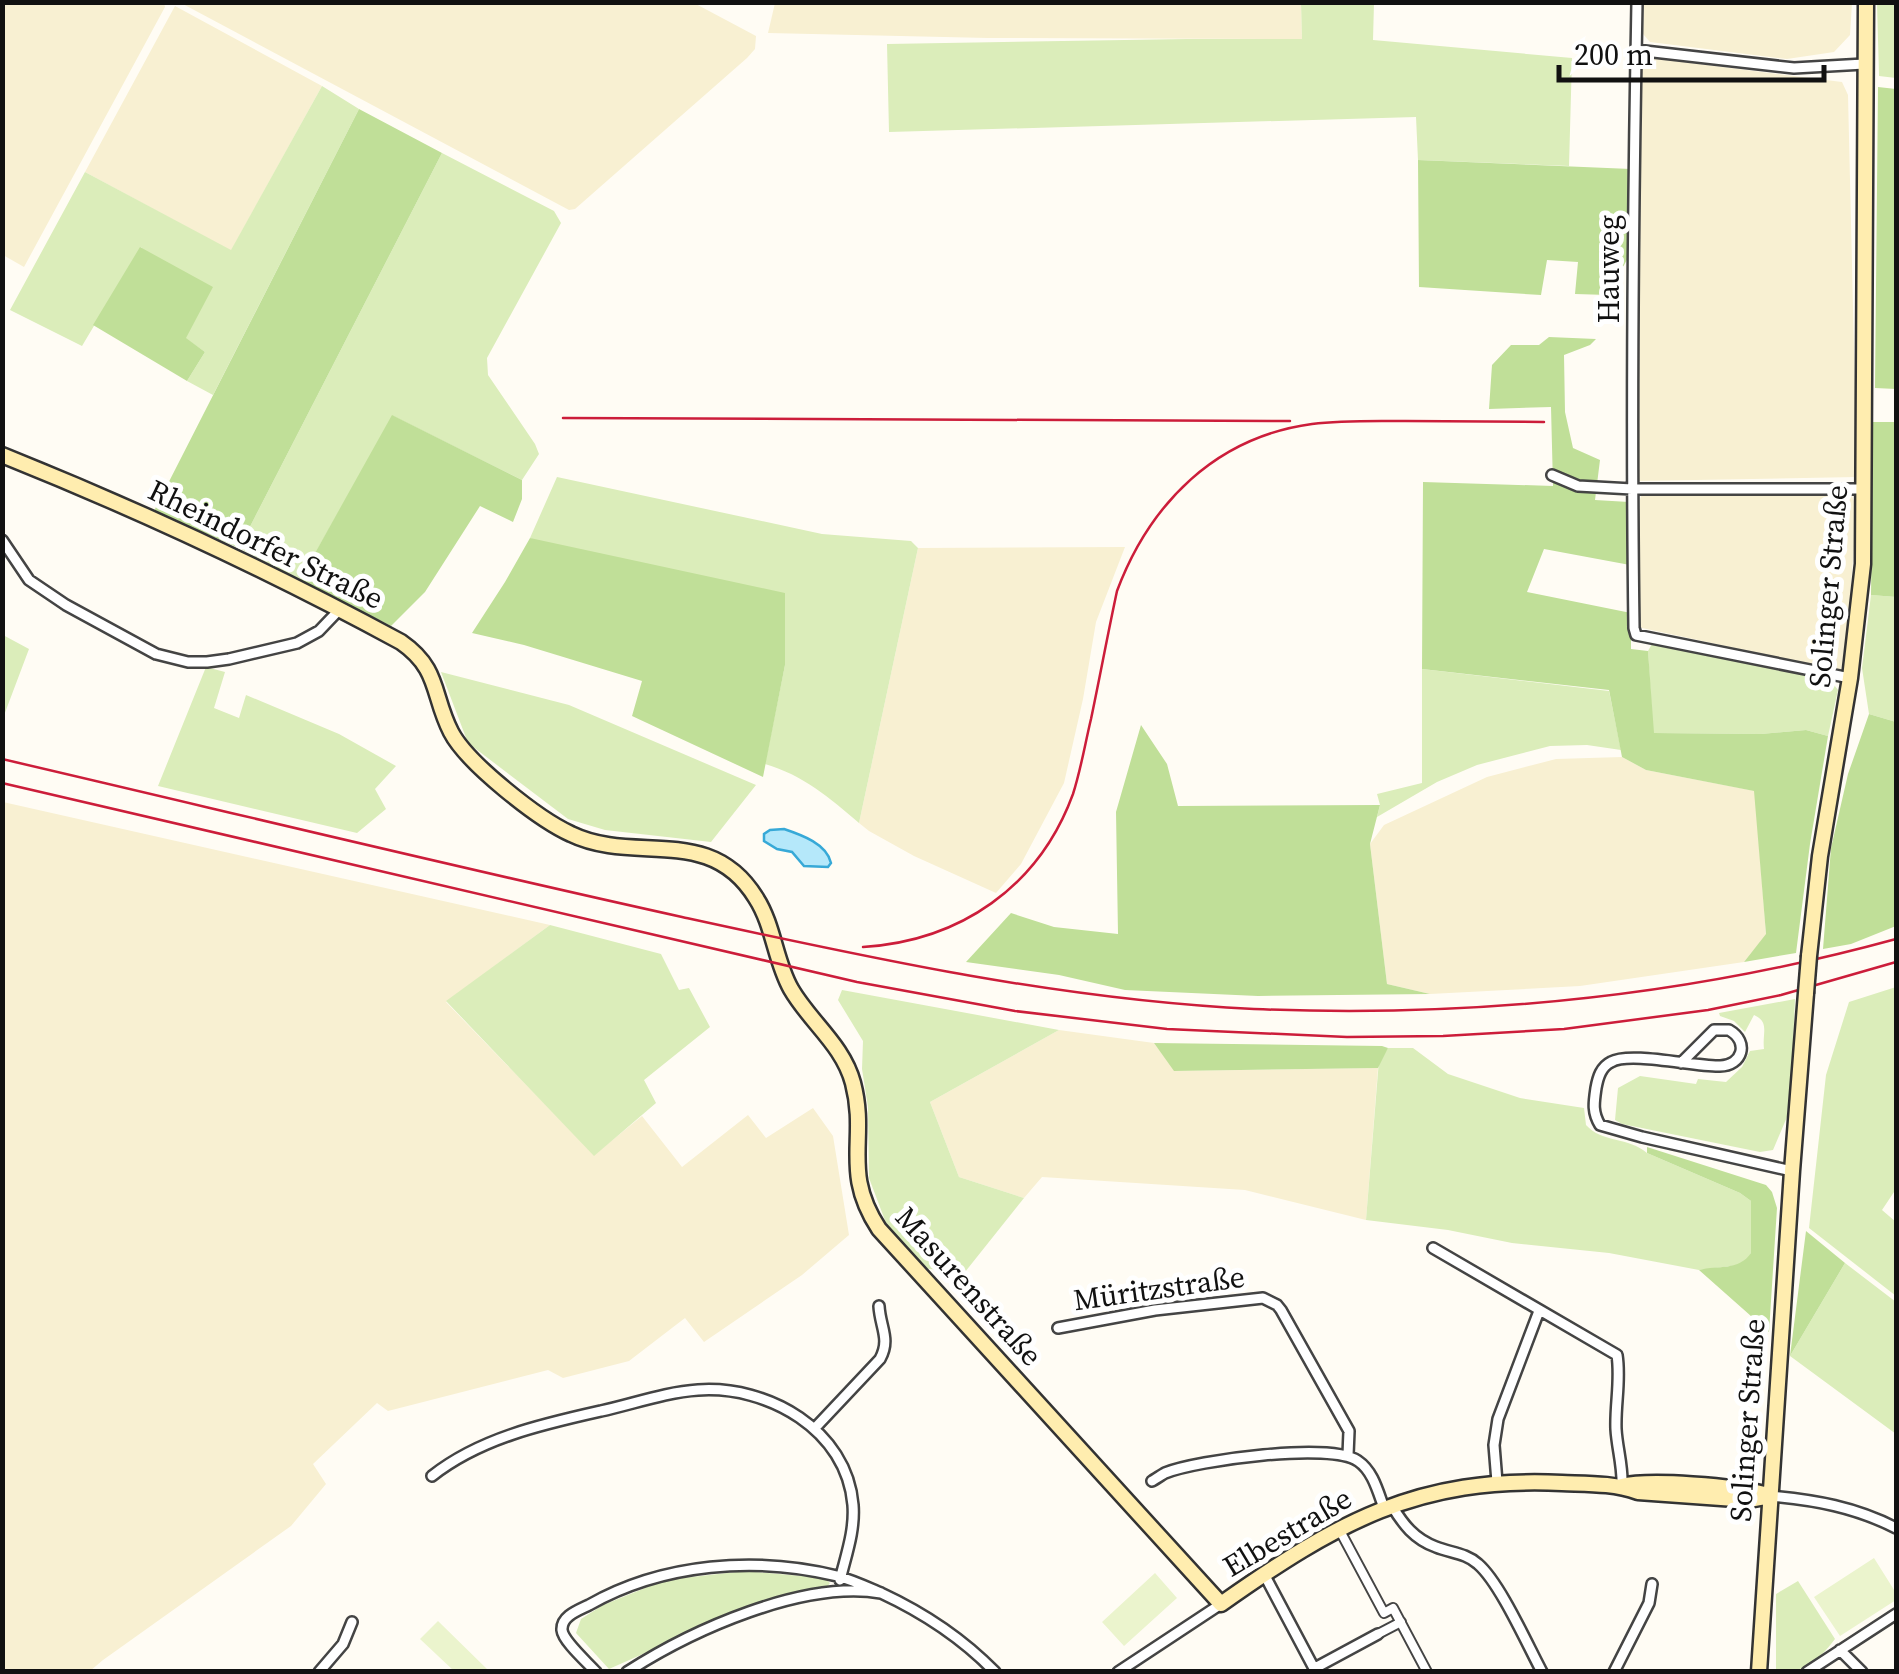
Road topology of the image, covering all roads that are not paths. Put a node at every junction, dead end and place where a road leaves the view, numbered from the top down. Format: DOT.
graph roads {
  1 [pos="1637,2"];
  2 [pos="1866,2"];
  3 [pos="1636,50"];
  4 [pos="1864,64"];
  5 [pos="2,455"];
  6 [pos="1552,474"];
  7 [pos="1632,489"];
  8 [pos="1865,489"];
  9 [pos="2,540"];
  10 [pos="340,609"];
  11 [pos="1850,678"];
  12 [pos="453,736"];
  13 [pos="1681,1063"];
  14 [pos="1792,1171"];
  15 [pos="1433,1248"];
  16 [pos="879,1306"];
  17 [pos="1539,1310"];
  18 [pos="1058,1328"];
  19 [pos="815,1428"];
  20 [pos="1348,1455"];
  21 [pos="432,1476"];
  22 [pos="1152,1481"];
  23 [pos="1498,1482"];
  24 [pos="1622,1486"];
  25 [pos="1770,1496"];
  26 [pos="1388,1507"];
  27 [pos="1339,1528"];
  28 [pos="1896,1528"];
  29 [pos="1264,1574"];
  30 [pos="840,1577"];
  31 [pos="1652,1584"];
  32 [pos="839,1592"];
  33 [pos="881,1593"];
  34 [pos="1221,1604"];
  35 [pos="1896,1614"];
  36 [pos="352,1622"];
  37 [pos="1401,1622"];
  38 [pos="1378,1634"];
  39 [pos="1840,1650"];
  40 [pos="1316,1670"];
  41 [pos="319,1672"];
  42 [pos="596,1672"];
  43 [pos="627,1672"];
  44 [pos="995,1672"];
  45 [pos="1118,1672"];
  46 [pos="1428,1672"];
  47 [pos="1542,1672"];
  48 [pos="1614,1672"];
  49 [pos="1759,1672"];
  50 [pos="1806,1672"];
  51 [pos="1862,1672"];
  1 -- 3 [label="street, Hauweg"];
  2 -- 4 [label="main road, Solinger Straße"];
  3 -- 4 [label="street"];
  3 -- 7 [label="street, Hauweg"];
  4 -- 8 [label="main road, Solinger Straße"];
  5 -- 10 [label="main road, Rheindorfer Straße"];
  6 -- 7 [label="street"];
  7 -- 8 [label="street"];
  7 -- 11 [label="street, Hauweg"];
  8 -- 11 [label="main road, Solinger Straße"];
  9 -- 10 [label="street"];
  10 -- 12 [label="main road, Rheindorfer Straße"];
  11 -- 14 [label="main road, Solinger Straße, bridge"];
  12 -- 34 [label="main road, Masurenstraße"];
  13 -- 13 [label="street"];
  13 -- 14 [label="street"];
  14 -- 25 [label="main road, Solinger Straße"];
  15 -- 17 [label="street"];
  16 -- 19 [label="street"];
  17 -- 23 [label="street"];
  17 -- 24 [label="street"];
  18 -- 20 [label="street, Müritzstraße"];
  19 -- 21 [label="street"];
  19 -- 30 [label="street"];
  20 -- 22 [label="street"];
  20 -- 26 [label="street"];
  23 -- 24 [label="main road, Elbestraße"];
  23 -- 26 [label="main road, Elbestraße"];
  24 -- 25 [label="main road, Elbestraße"];
  25 -- 28 [label="street"];
  25 -- 49 [label="main road, Solinger Straße"];
  26 -- 27 [label="main road, Elbestraße"];
  26 -- 47 [label="street"];
  27 -- 29 [label="main road, Elbestraße"];
  27 -- 37 [label="street"];
  29 -- 34 [label="main road, Elbestraße"];
  29 -- 40 [label="street"];
  30 -- 32 [label="street"];
  30 -- 33 [label="street"];
  30 -- 42 [label="street"];
  31 -- 48 [label="street"];
  32 -- 33 [label="street"];
  32 -- 43 [label="street"];
  33 -- 44 [label="street"];
  34 -- 45 [label="street, Elbestraße"];
  35 -- 39 [label="street"];
  36 -- 41 [label="street"];
  37 -- 38 [label="street"];
  37 -- 46 [label="street"];
  38 -- 40 [label="street"];
  39 -- 50 [label="street"];
  39 -- 51 [label="street"];
}
